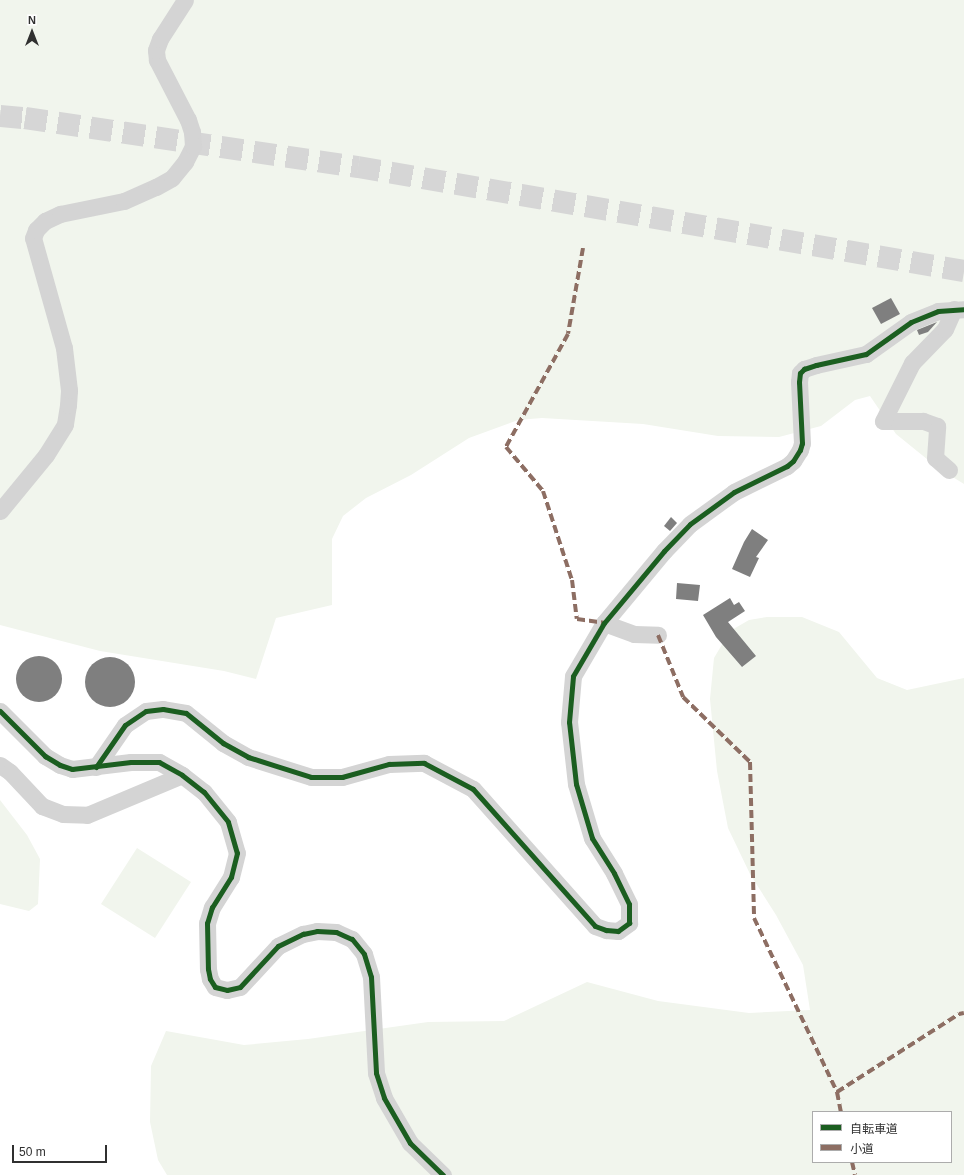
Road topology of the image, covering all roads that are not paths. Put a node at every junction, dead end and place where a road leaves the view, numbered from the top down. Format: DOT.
graph roads {
  1 [pos="185,0"];
  2 [pos="959,309"];
  3 [pos="949,470"];
  4 [pos="0,511"];
  5 [pos="604,623"];
  6 [pos="658,635"];
  7 [pos="0,711"];
  8 [pos="0,765"];
  9 [pos="96,767"];
  10 [pos="182,776"];
  11 [pos="443,1175"];
  1 -- 4 [label="street"];
  2 -- 3 [label="street"];
  2 -- 5 [label="street"];
  5 -- 6 [label="street"];
  5 -- 9 [label="street"];
  7 -- 9 [label="street"];
  8 -- 10 [label="street"];
  9 -- 10 [label="street"];
  10 -- 11 [label="street"];
}
